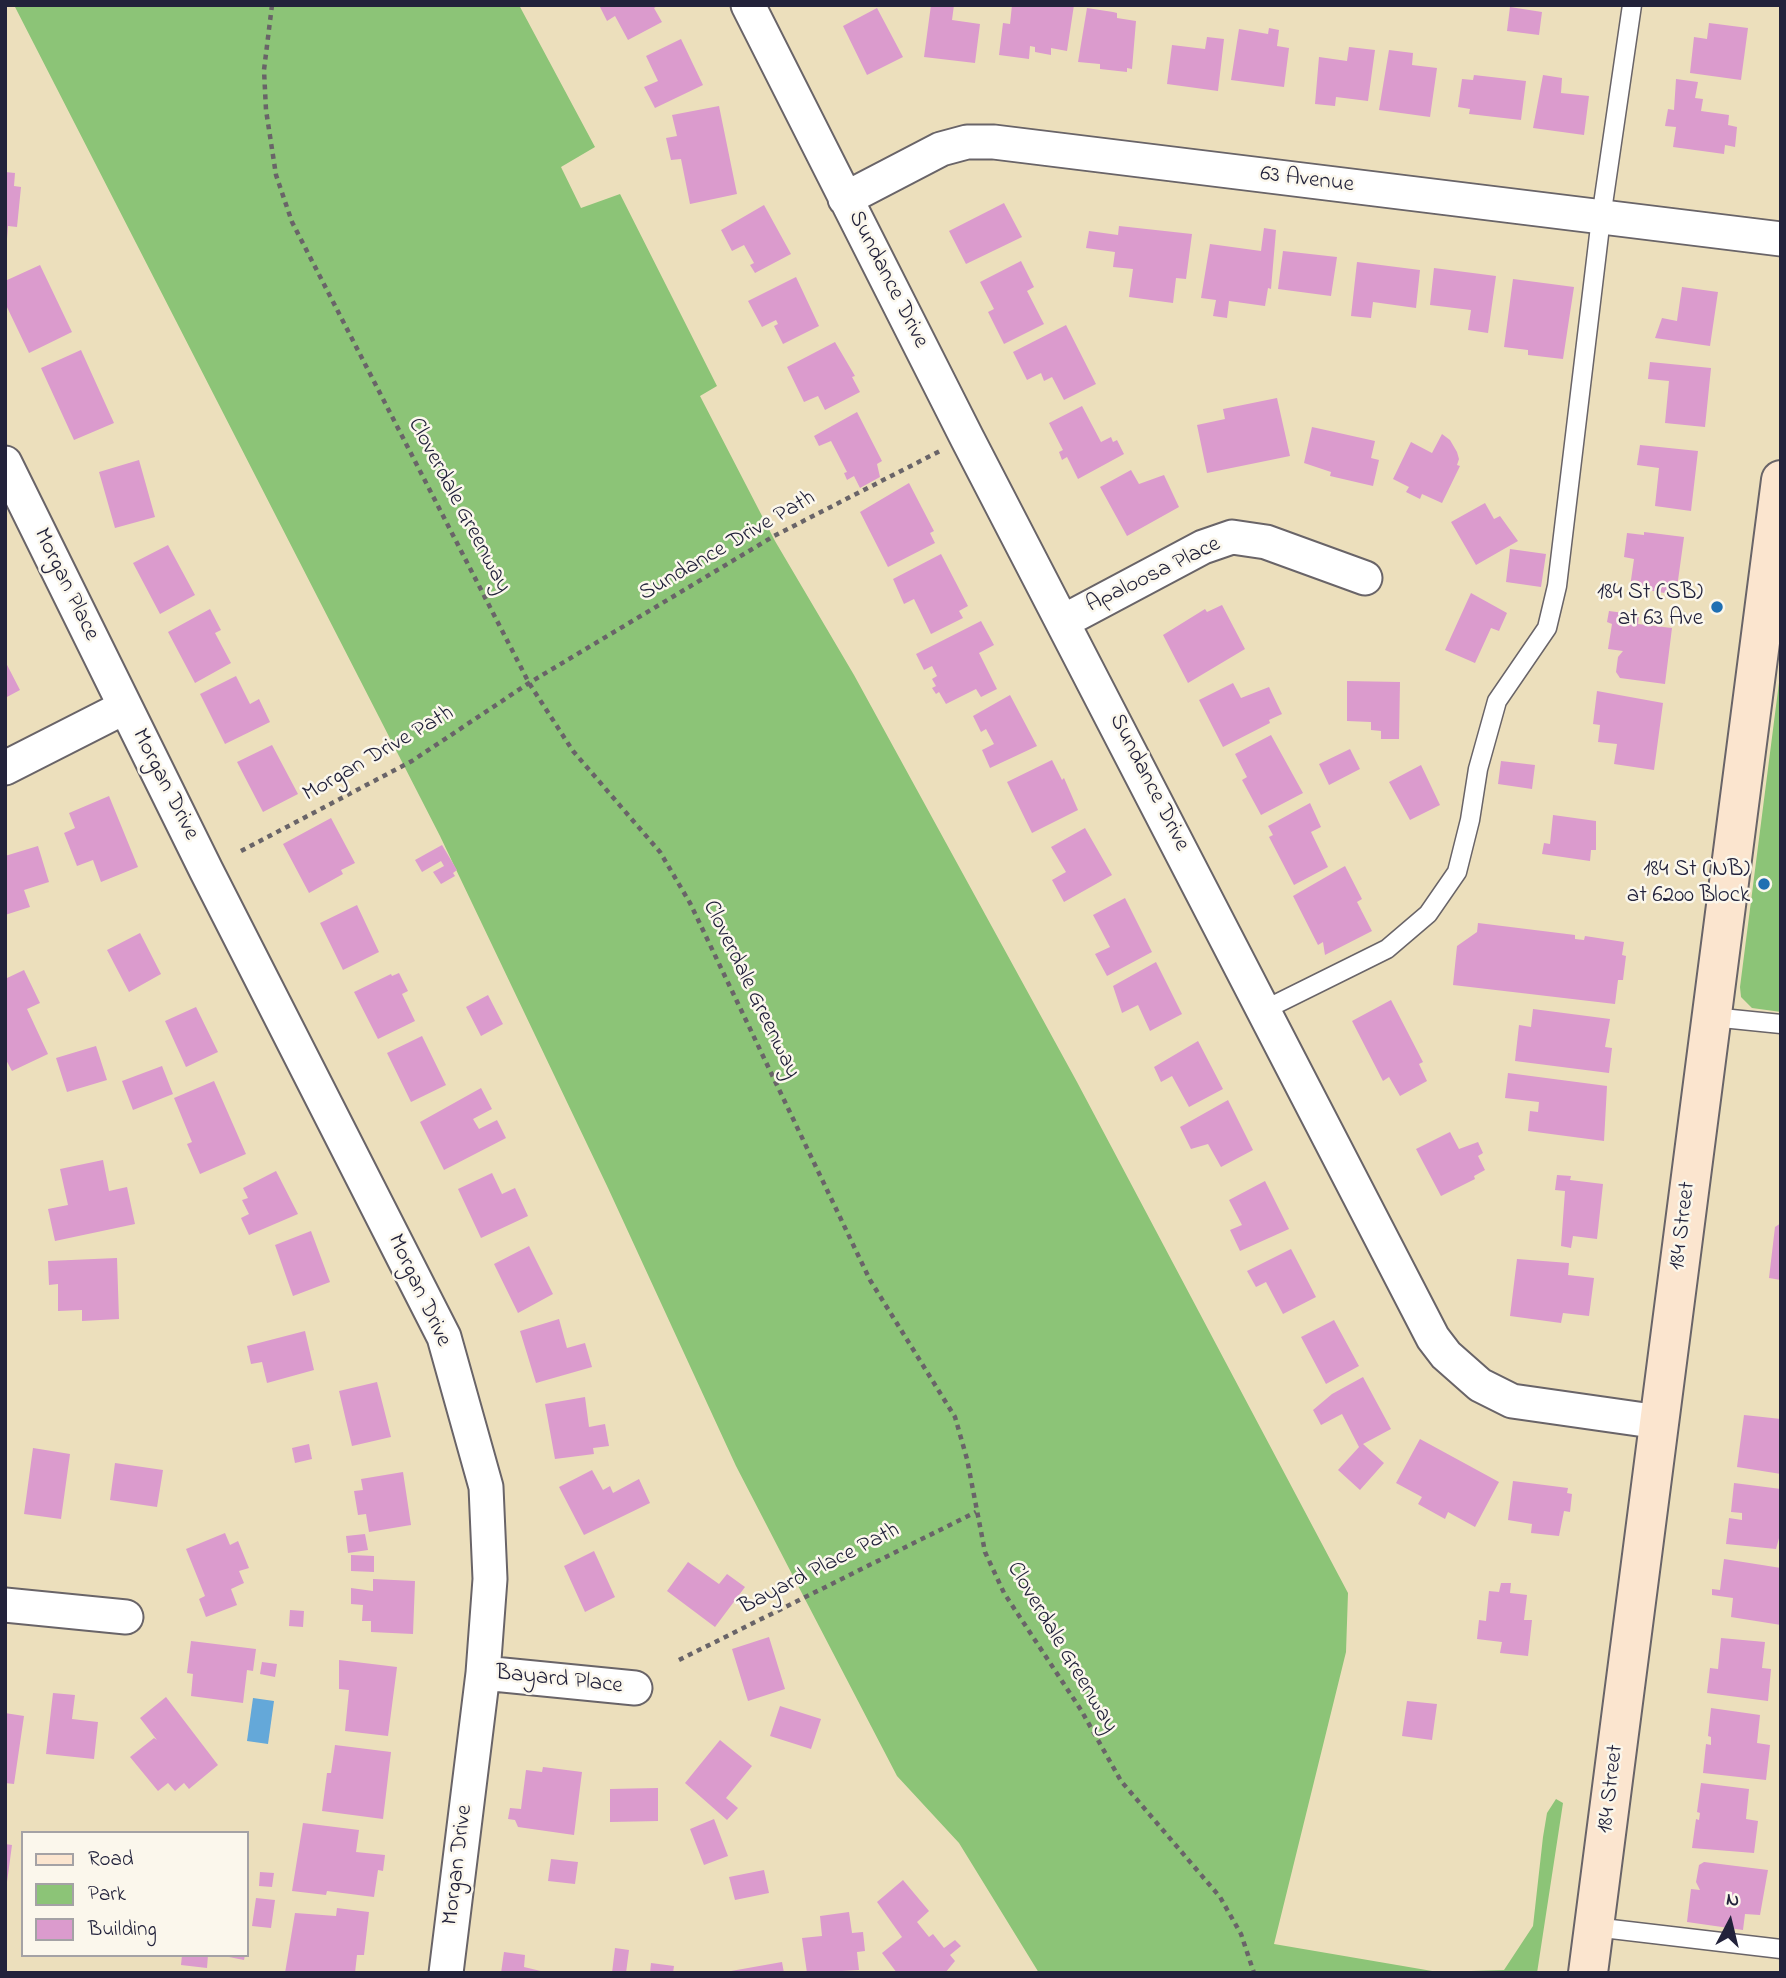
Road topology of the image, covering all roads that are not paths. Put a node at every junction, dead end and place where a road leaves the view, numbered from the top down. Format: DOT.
graph roads {
  1 [pos="748,5"];
  2 [pos="1632,5"];
  3 [pos="845,199"];
  4 [pos="1601,218"];
  5 [pos="1781,239"];
  6 [pos="5,463"];
  7 [pos="1781,480"];
  8 [pos="1366,578"];
  9 [pos="1065,621"];
  10 [pos="125,707"];
  11 [pos="5,768"];
  12 [pos="1264,1010"];
  13 [pos="1712,1017"];
  14 [pos="1781,1024"];
  15 [pos="1659,1422"];
  16 [pos="5,1605"];
  17 [pos="126,1617"];
  18 [pos="483,1673"];
  19 [pos="635,1688"];
  20 [pos="1594,1927"];
  21 [pos="1781,1949"];
  22 [pos="446,1973"];
  23 [pos="1588,1973"];
  1 -- 3 [label="street, Sundance Drive"];
  2 -- 4 [label="lane"];
  3 -- 4 [label="street, 63 Avenue"];
  3 -- 9 [label="street, Sundance Drive"];
  4 -- 5 [label="street, 63 Avenue"];
  4 -- 12 [label="lane"];
  6 -- 10 [label="street, Morgan Place"];
  7 -- 13 [label="main road, 184 Street"];
  8 -- 9 [label="street, Apaloosa Place"];
  9 -- 12 [label="street, Sundance Drive"];
  10 -- 11 [label="street"];
  10 -- 18 [label="street, Morgan Drive"];
  12 -- 15 [label="street, Sundance Drive"];
  13 -- 14 [label="lane"];
  13 -- 15 [label="main road, 184 Street"];
  15 -- 20 [label="main road, 184 Street"];
  16 -- 17 [label="street"];
  18 -- 19 [label="street, Bayard Place"];
  18 -- 22 [label="street, Morgan Drive"];
  20 -- 21 [label="lane"];
  20 -- 23 [label="main road, 184 Street"];
}
